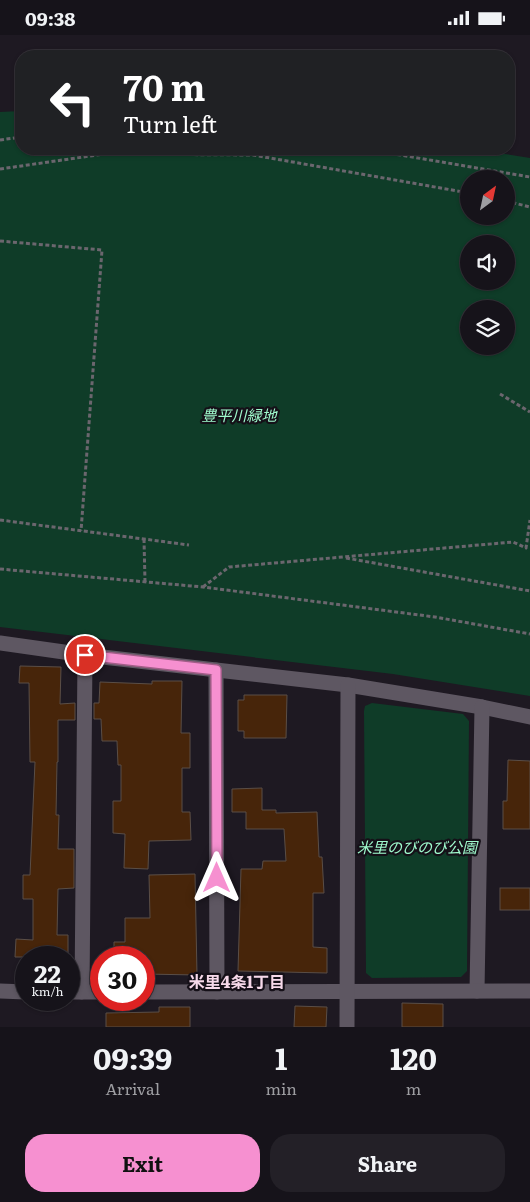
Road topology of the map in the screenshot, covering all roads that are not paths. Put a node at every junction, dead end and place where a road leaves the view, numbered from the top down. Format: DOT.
graph roads {
  1 [pos="0,643"];
  2 [pos="85,655"];
  3 [pos="216,670"];
  4 [pos="348,685"];
  5 [pos="482,707"];
  6 [pos="530,717"];
  7 [pos="76,946"];
  8 [pos="0,991"];
  9 [pos="15,991"];
  10 [pos="477,991"];
  11 [pos="530,991"];
  12 [pos="155,992"];
  13 [pos="217,992"];
  14 [pos="348,992"];
  15 [pos="347,1027"];
  1 -- 2 [label="street"];
  2 -- 3 [label="street"];
  2 -- 7 [label="street"];
  3 -- 4 [label="street"];
  3 -- 13 [label="street"];
  4 -- 5 [label="street"];
  4 -- 14 [label="street"];
  5 -- 6 [label="street"];
  5 -- 10 [label="street"];
  8 -- 9 [label="street"];
  10 -- 11 [label="street"];
  10 -- 14 [label="street"];
  12 -- 13 [label="street"];
  13 -- 14 [label="street"];
  14 -- 15 [label="street"];
}
